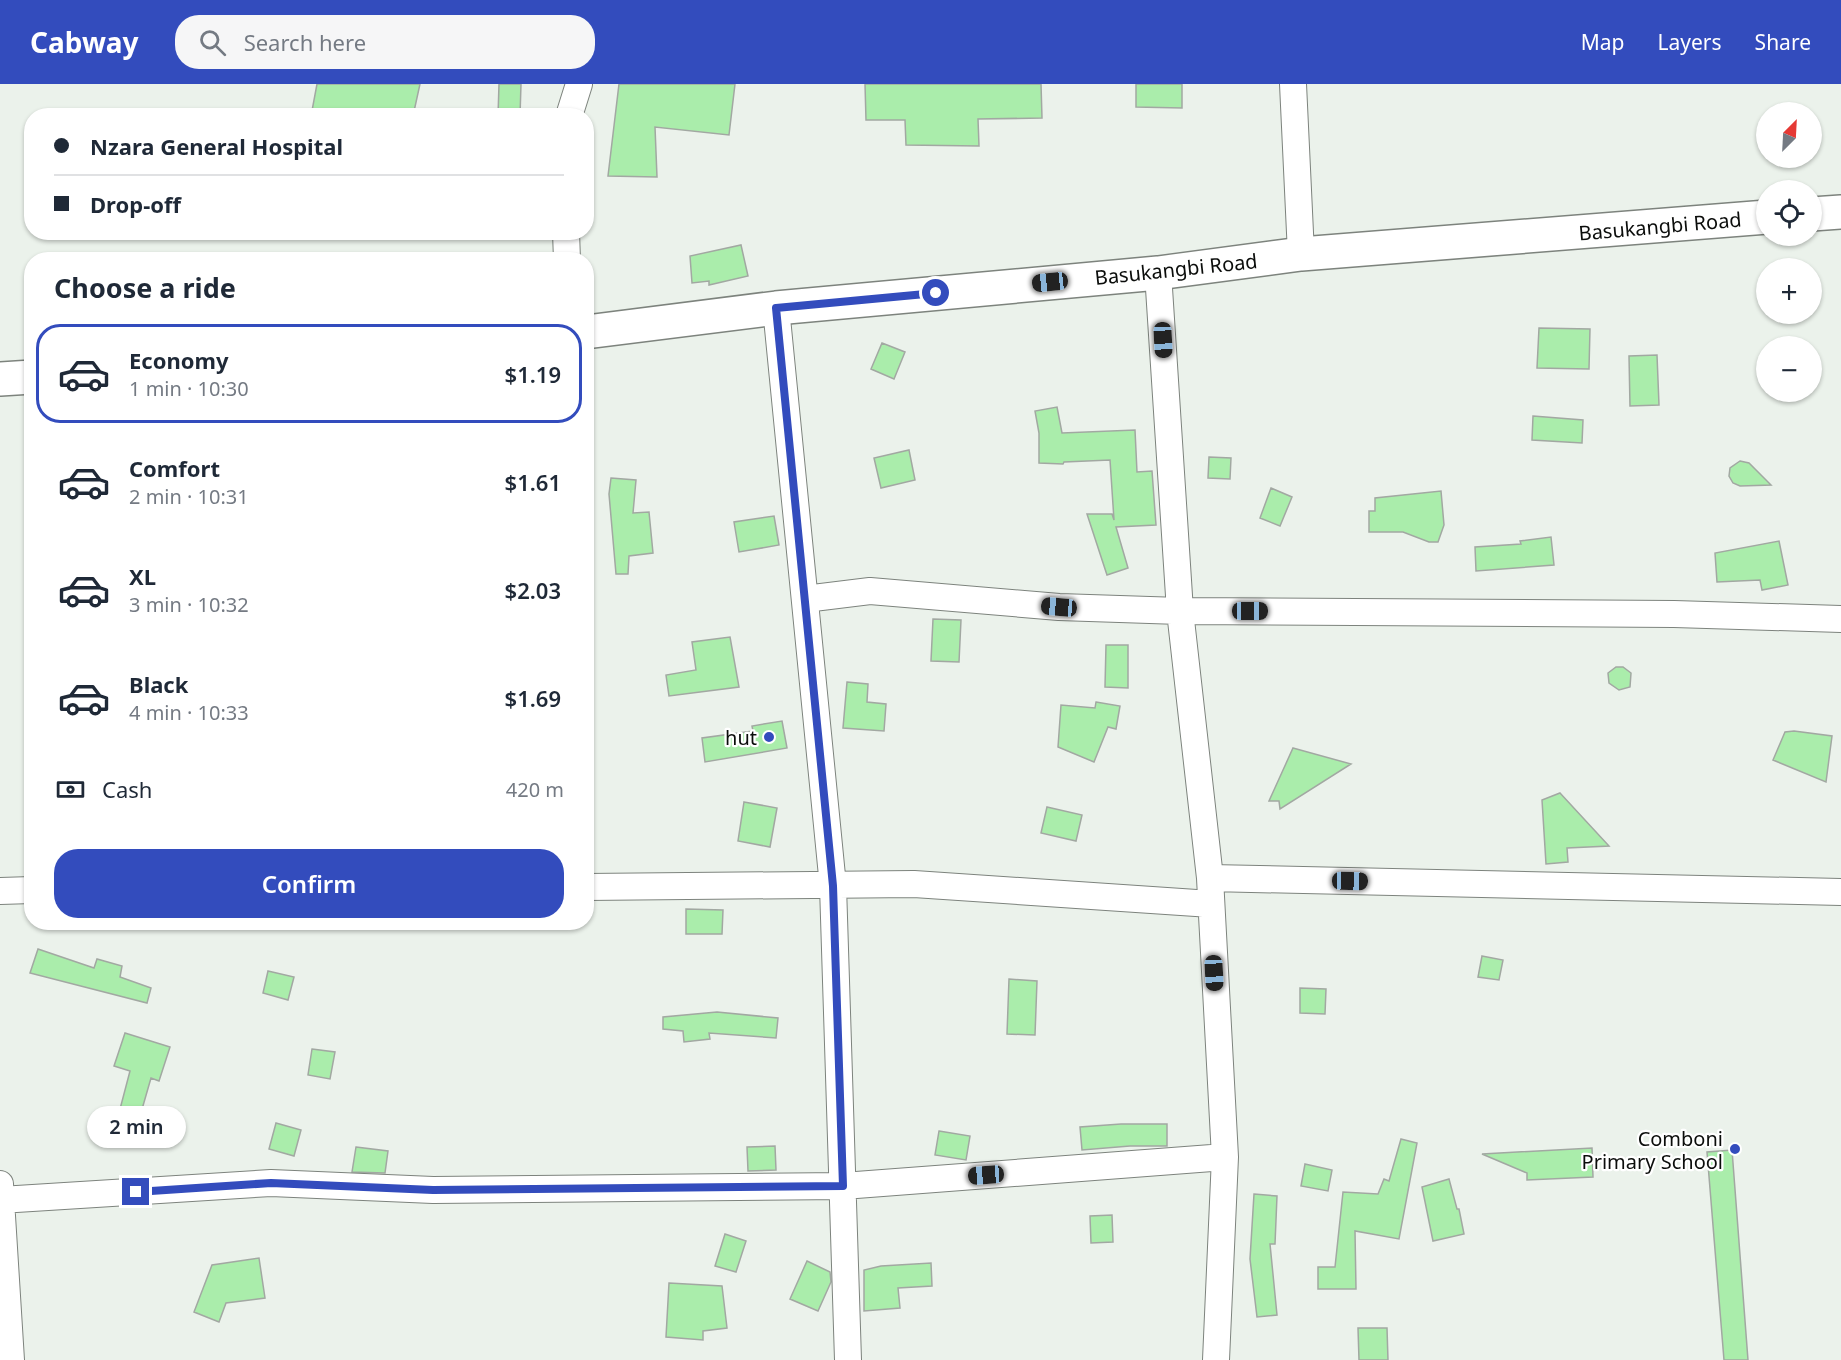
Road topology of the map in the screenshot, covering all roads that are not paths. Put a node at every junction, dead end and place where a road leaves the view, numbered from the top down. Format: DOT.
graph roads {
  1 [pos="579,84"];
  2 [pos="1293,84"];
  3 [pos="572,108"];
  4 [pos="1841,212"];
  5 [pos="1822,213"];
  6 [pos="1756,219"];
  7 [pos="1301,254"];
  8 [pos="1158,273"];
  9 [pos="776,308"];
  10 [pos="594,331"];
  11 [pos="24,378"];
  12 [pos="0,379"];
  13 [pos="805,599"];
  14 [pos="1180,611"];
  15 [pos="1841,619"];
  16 [pos="1210,878"];
  17 [pos="833,886"];
  18 [pos="594,887"];
  19 [pos="24,890"];
  20 [pos="0,891"];
  21 [pos="1841,892"];
  22 [pos="1210,904"];
  23 [pos="1225,1156"];
  24 [pos="843,1186"];
  25 [pos="1,1194"];
  26 [pos="11,1360"];
  27 [pos="848,1360"];
  28 [pos="1216,1360"];
  1 -- 3 [label="street"];
  2 -- 7 [label="street"];
  4 -- 5 [label="street"];
  6 -- 7 [label="street, Basukangbi Road"];
  7 -- 8 [label="street, Basukangbi Road"];
  8 -- 9 [label="street, Basukangbi Road"];
  8 -- 14 [label="street"];
  9 -- 10 [label="street, Basukangbi Road"];
  9 -- 13 [label="street"];
  11 -- 12 [label="street"];
  13 -- 14 [label="street"];
  13 -- 17 [label="street"];
  14 -- 15 [label="street"];
  14 -- 16 [label="street"];
  16 -- 21 [label="street"];
  16 -- 22 [label="street"];
  17 -- 18 [label="street"];
  17 -- 22 [label="street"];
  17 -- 24 [label="street"];
  19 -- 20 [label="street"];
  22 -- 23 [label="street"];
  23 -- 24 [label="street"];
  23 -- 28 [label="street"];
  24 -- 25 [label="street"];
  24 -- 27 [label="street"];
  25 -- 26 [label="street"];
}
